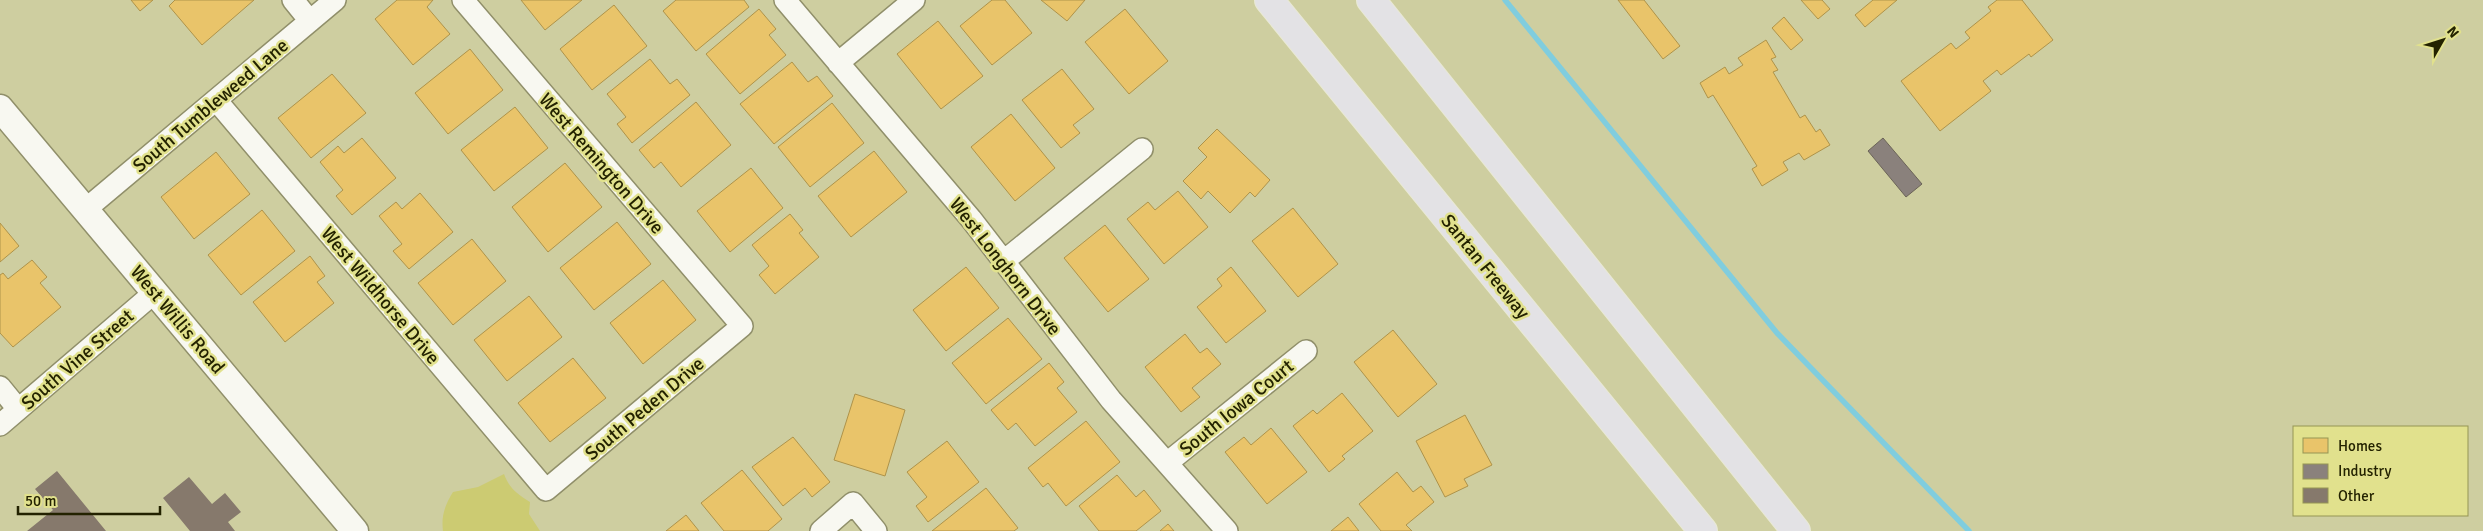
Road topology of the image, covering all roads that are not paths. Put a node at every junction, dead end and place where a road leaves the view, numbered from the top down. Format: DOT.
graph roads {
  1 [pos="293,0"];
  2 [pos="335,0"];
  3 [pos="463,0"];
  4 [pos="785,0"];
  5 [pos="914,0"];
  6 [pos="1269,0"];
  7 [pos="1371,0"];
  8 [pos="310,20"];
  9 [pos="838,63"];
  10 [pos="216,100"];
  11 [pos="0,108"];
  12 [pos="1142,149"];
  13 [pos="86,209"];
  14 [pos="1004,261"];
  15 [pos="154,293"];
  16 [pos="742,326"];
  17 [pos="1306,351"];
  18 [pos="0,387"];
  19 [pos="1587,390"];
  20 [pos="1694,404"];
  21 [pos="18,410"];
  22 [pos="0,425"];
  23 [pos="1167,463"];
  24 [pos="546,490"];
  25 [pos="355,531"];
  26 [pos="821,531"];
  27 [pos="876,531"];
  28 [pos="1227,531"];
  29 [pos="1678,531"];
  30 [pos="1703,531"];
  31 [pos="1796,531"];
  32 [pos="1815,531"];
  1 -- 8 [label="street"];
  2 -- 8 [label="street, South Tumbleweed Lane"];
  3 -- 16 [label="street, West Remington Drive"];
  4 -- 9 [label="street, West Longhorn Drive"];
  5 -- 9 [label="street"];
  6 -- 19 [label="highway, Santan Freeway"];
  7 -- 20 [label="highway"];
  8 -- 10 [label="street, South Tumbleweed Lane"];
  9 -- 14 [label="street, West Longhorn Drive"];
  10 -- 13 [label="street, South Tumbleweed Lane"];
  10 -- 24 [label="street, West Wildhorse Drive"];
  11 -- 13 [label="street, West Willis Road"];
  12 -- 14 [label="street"];
  13 -- 15 [label="street, West Willis Road"];
  14 -- 23 [label="street, West Longhorn Drive"];
  15 -- 21 [label="street, South Vine Street"];
  15 -- 25 [label="street, West Willis Road"];
  16 -- 24 [label="street, South Peden Drive"];
  17 -- 23 [label="street, South Iowa Court"];
  18 -- 21 [label="street"];
  19 -- 29 [label="highway"];
  19 -- 30 [label="highway, Santan Freeway"];
  20 -- 31 [label="highway"];
  20 -- 32 [label="highway"];
  21 -- 22 [label="street, South Vine Street"];
  23 -- 28 [label="street, West Longhorn Drive"];
  26 -- 27 [label="street"];
}
